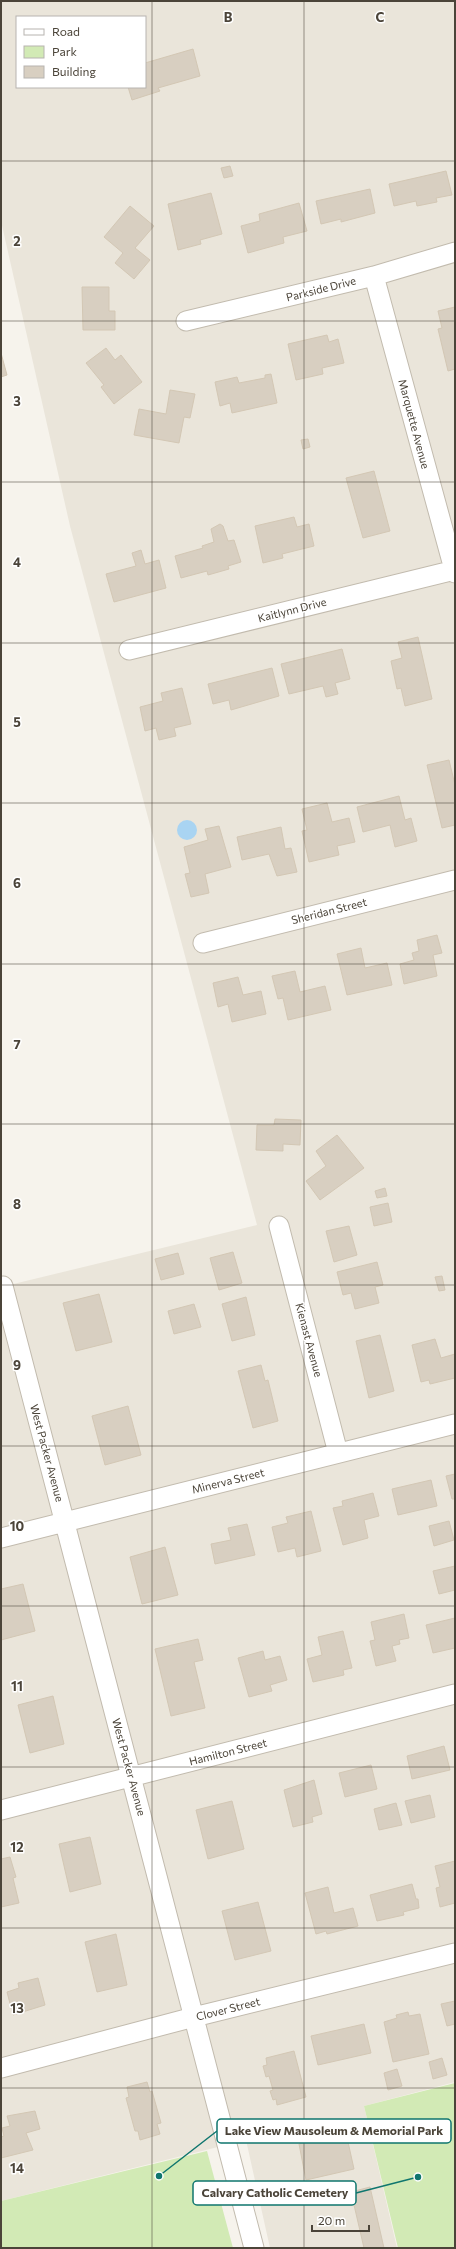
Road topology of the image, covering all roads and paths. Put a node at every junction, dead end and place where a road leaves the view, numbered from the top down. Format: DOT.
graph roads {
  1 [pos="455,252"];
  2 [pos="374,276"];
  3 [pos="186,321"];
  4 [pos="455,571"];
  5 [pos="129,650"];
  6 [pos="455,880"];
  7 [pos="203,942"];
  8 [pos="279,1226"];
  9 [pos="3,1286"];
  10 [pos="455,1424"];
  11 [pos="338,1453"];
  12 [pos="65,1521"];
  13 [pos="1,1538"];
  14 [pos="455,1694"];
  15 [pos="132,1776"];
  16 [pos="1,1810"];
  17 [pos="455,1953"];
  18 [pos="194,2017"];
  19 [pos="1,2068"];
  20 [pos="254,2248"];
  1 -- 2 [label="street, Parkside Drive"];
  2 -- 3 [label="street, Parkside Drive"];
  2 -- 4 [label="street, Marquette Avenue"];
  4 -- 5 [label="street, Kaitlynn Drive"];
  6 -- 7 [label="street, Sheridan Street"];
  8 -- 11 [label="street, Kienast Avenue"];
  9 -- 12 [label="street, West Packer Avenue"];
  10 -- 11 [label="street, Minerva Street"];
  11 -- 12 [label="street, Minerva Street"];
  12 -- 13 [label="street, Minerva Street"];
  12 -- 15 [label="street, West Packer Avenue"];
  14 -- 15 [label="street, Hamilton Street"];
  15 -- 16 [label="street, Hamilton Street"];
  15 -- 18 [label="street, West Packer Avenue"];
  17 -- 18 [label="street, Clover Street"];
  18 -- 19 [label="street, Clover Street"];
  18 -- 20 [label="street, West Packer Avenue"];
}
